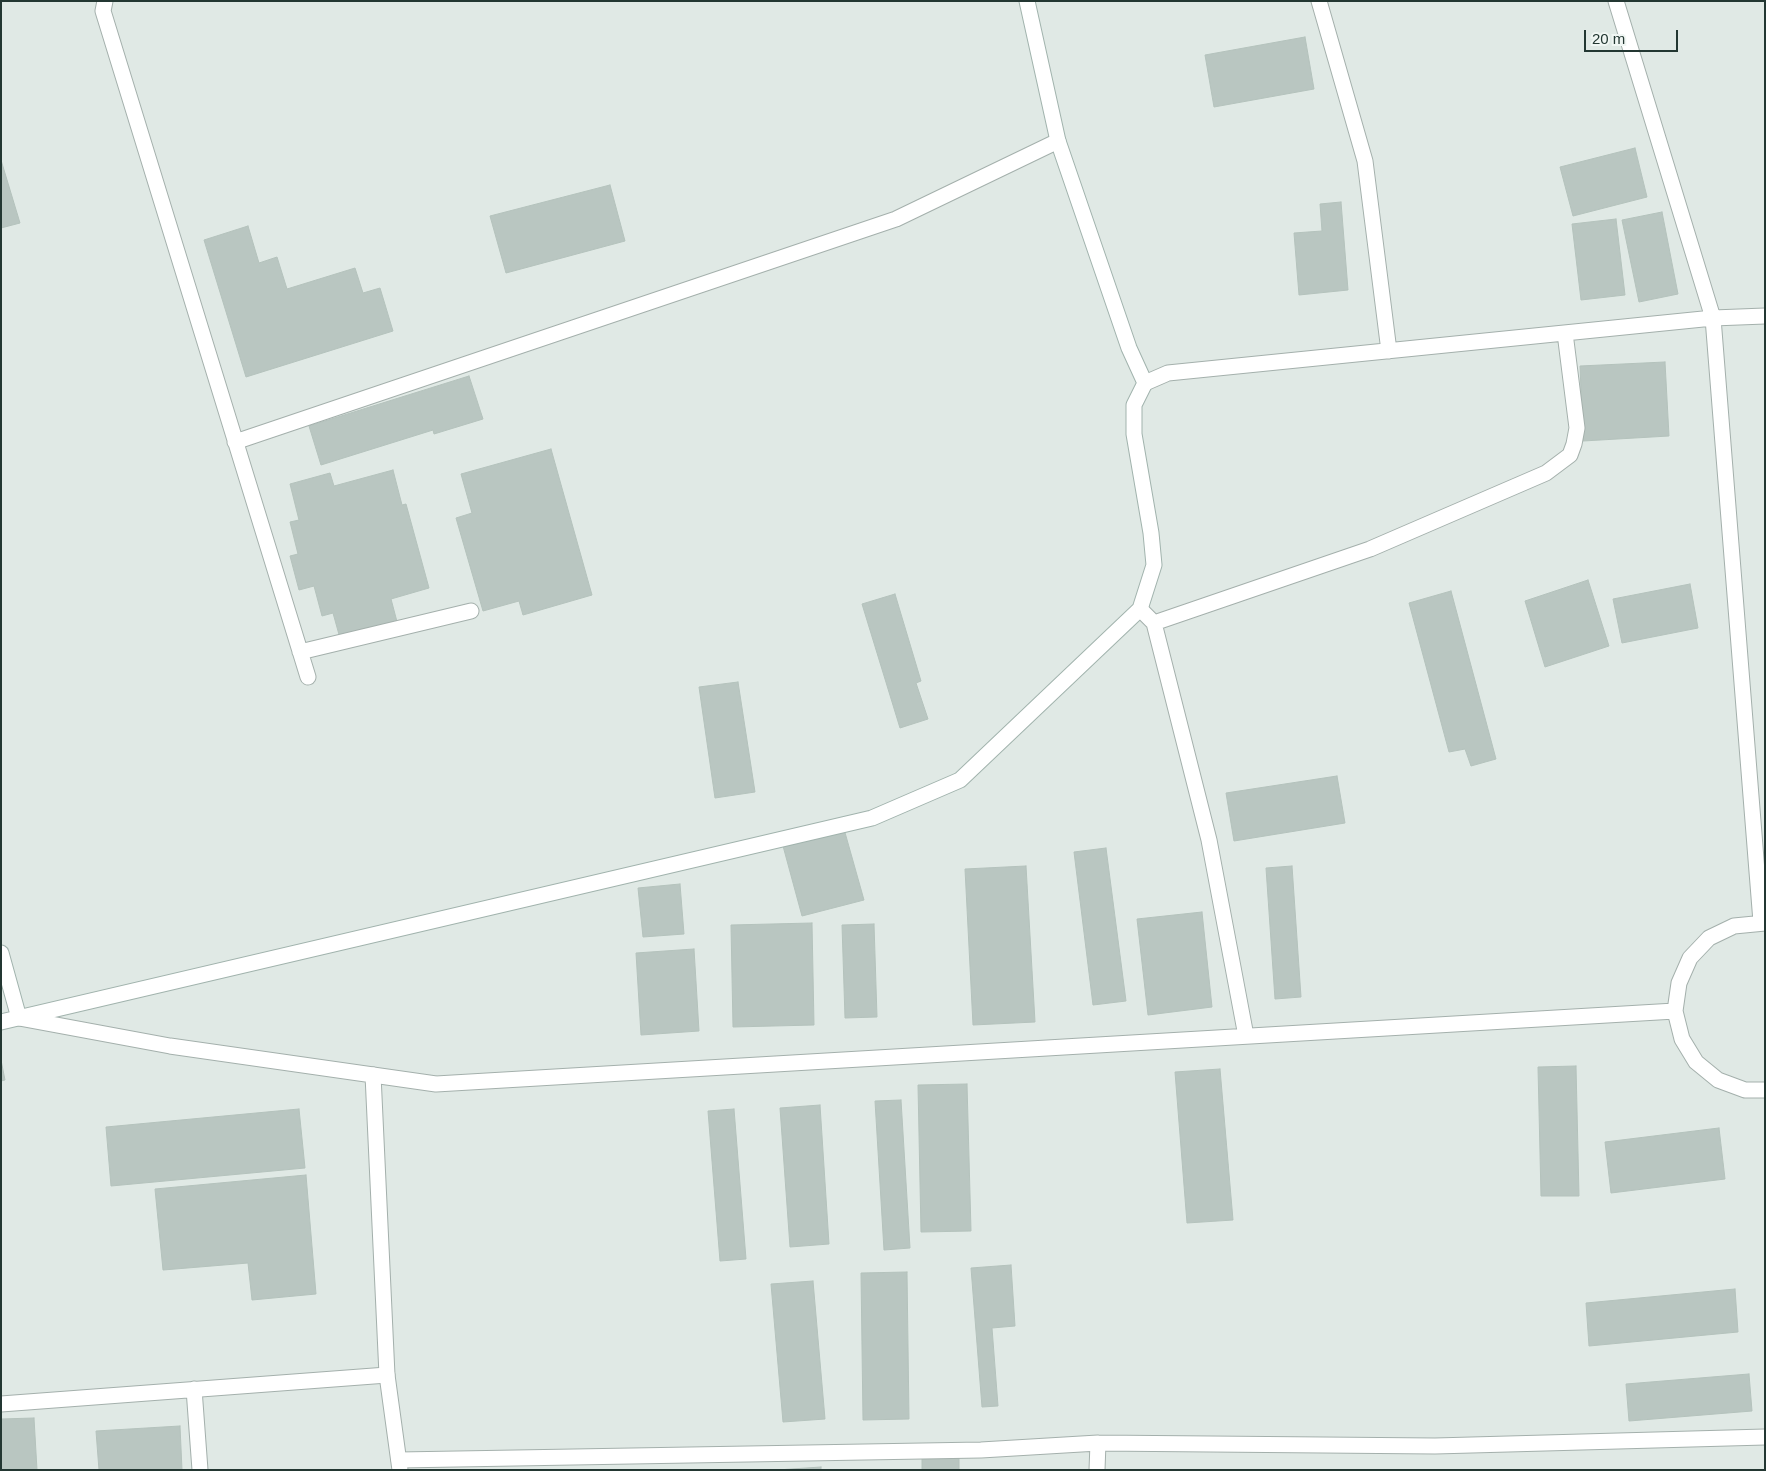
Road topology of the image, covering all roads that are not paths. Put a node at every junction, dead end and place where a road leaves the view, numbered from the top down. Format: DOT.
graph roads {
  1 [pos="105,1"];
  2 [pos="1027,1"];
  3 [pos="1319,1"];
  4 [pos="1616,1"];
  5 [pos="1058,141"];
  6 [pos="1765,316"];
  7 [pos="1713,318"];
  8 [pos="1565,333"];
  9 [pos="1389,352"];
  10 [pos="1145,383"];
  11 [pos="235,442"];
  12 [pos="1140,609"];
  13 [pos="471,611"];
  14 [pos="1154,623"];
  15 [pos="300,652"];
  16 [pos="308,677"];
  17 [pos="1763,922"];
  18 [pos="1,953"];
  19 [pos="1675,1011"];
  20 [pos="19,1018"];
  21 [pos="1,1022"];
  22 [pos="1246,1036"];
  23 [pos="373,1076"];
  24 [pos="1765,1090"];
  25 [pos="386,1375"];
  26 [pos="194,1390"];
  27 [pos="1,1404"];
  28 [pos="1765,1437"];
  29 [pos="1098,1443"];
  30 [pos="399,1465"];
  31 [pos="200,1470"];
  32 [pos="1097,1470"];
  1 -- 11 [label="street"];
  2 -- 5 [label="street"];
  3 -- 9 [label="street"];
  4 -- 7 [label="street"];
  5 -- 10 [label="street"];
  5 -- 11 [label="street"];
  6 -- 7 [label="street"];
  7 -- 8 [label="street"];
  7 -- 17 [label="street"];
  8 -- 9 [label="street"];
  8 -- 14 [label="street"];
  9 -- 10 [label="street"];
  10 -- 12 [label="street"];
  11 -- 15 [label="street"];
  12 -- 14 [label="street"];
  12 -- 20 [label="street"];
  13 -- 15 [label="street"];
  14 -- 22 [label="street"];
  15 -- 16 [label="street"];
  17 -- 19 [label="street"];
  18 -- 20 [label="street"];
  19 -- 22 [label="street"];
  19 -- 24 [label="street"];
  20 -- 21 [label="street"];
  20 -- 23 [label="street"];
  22 -- 23 [label="street"];
  23 -- 25 [label="street"];
  25 -- 26 [label="street"];
  25 -- 30 [label="street"];
  26 -- 27 [label="street"];
  26 -- 31 [label="street"];
  28 -- 29 [label="street"];
  29 -- 30 [label="street"];
  29 -- 32 [label="street"];
}
